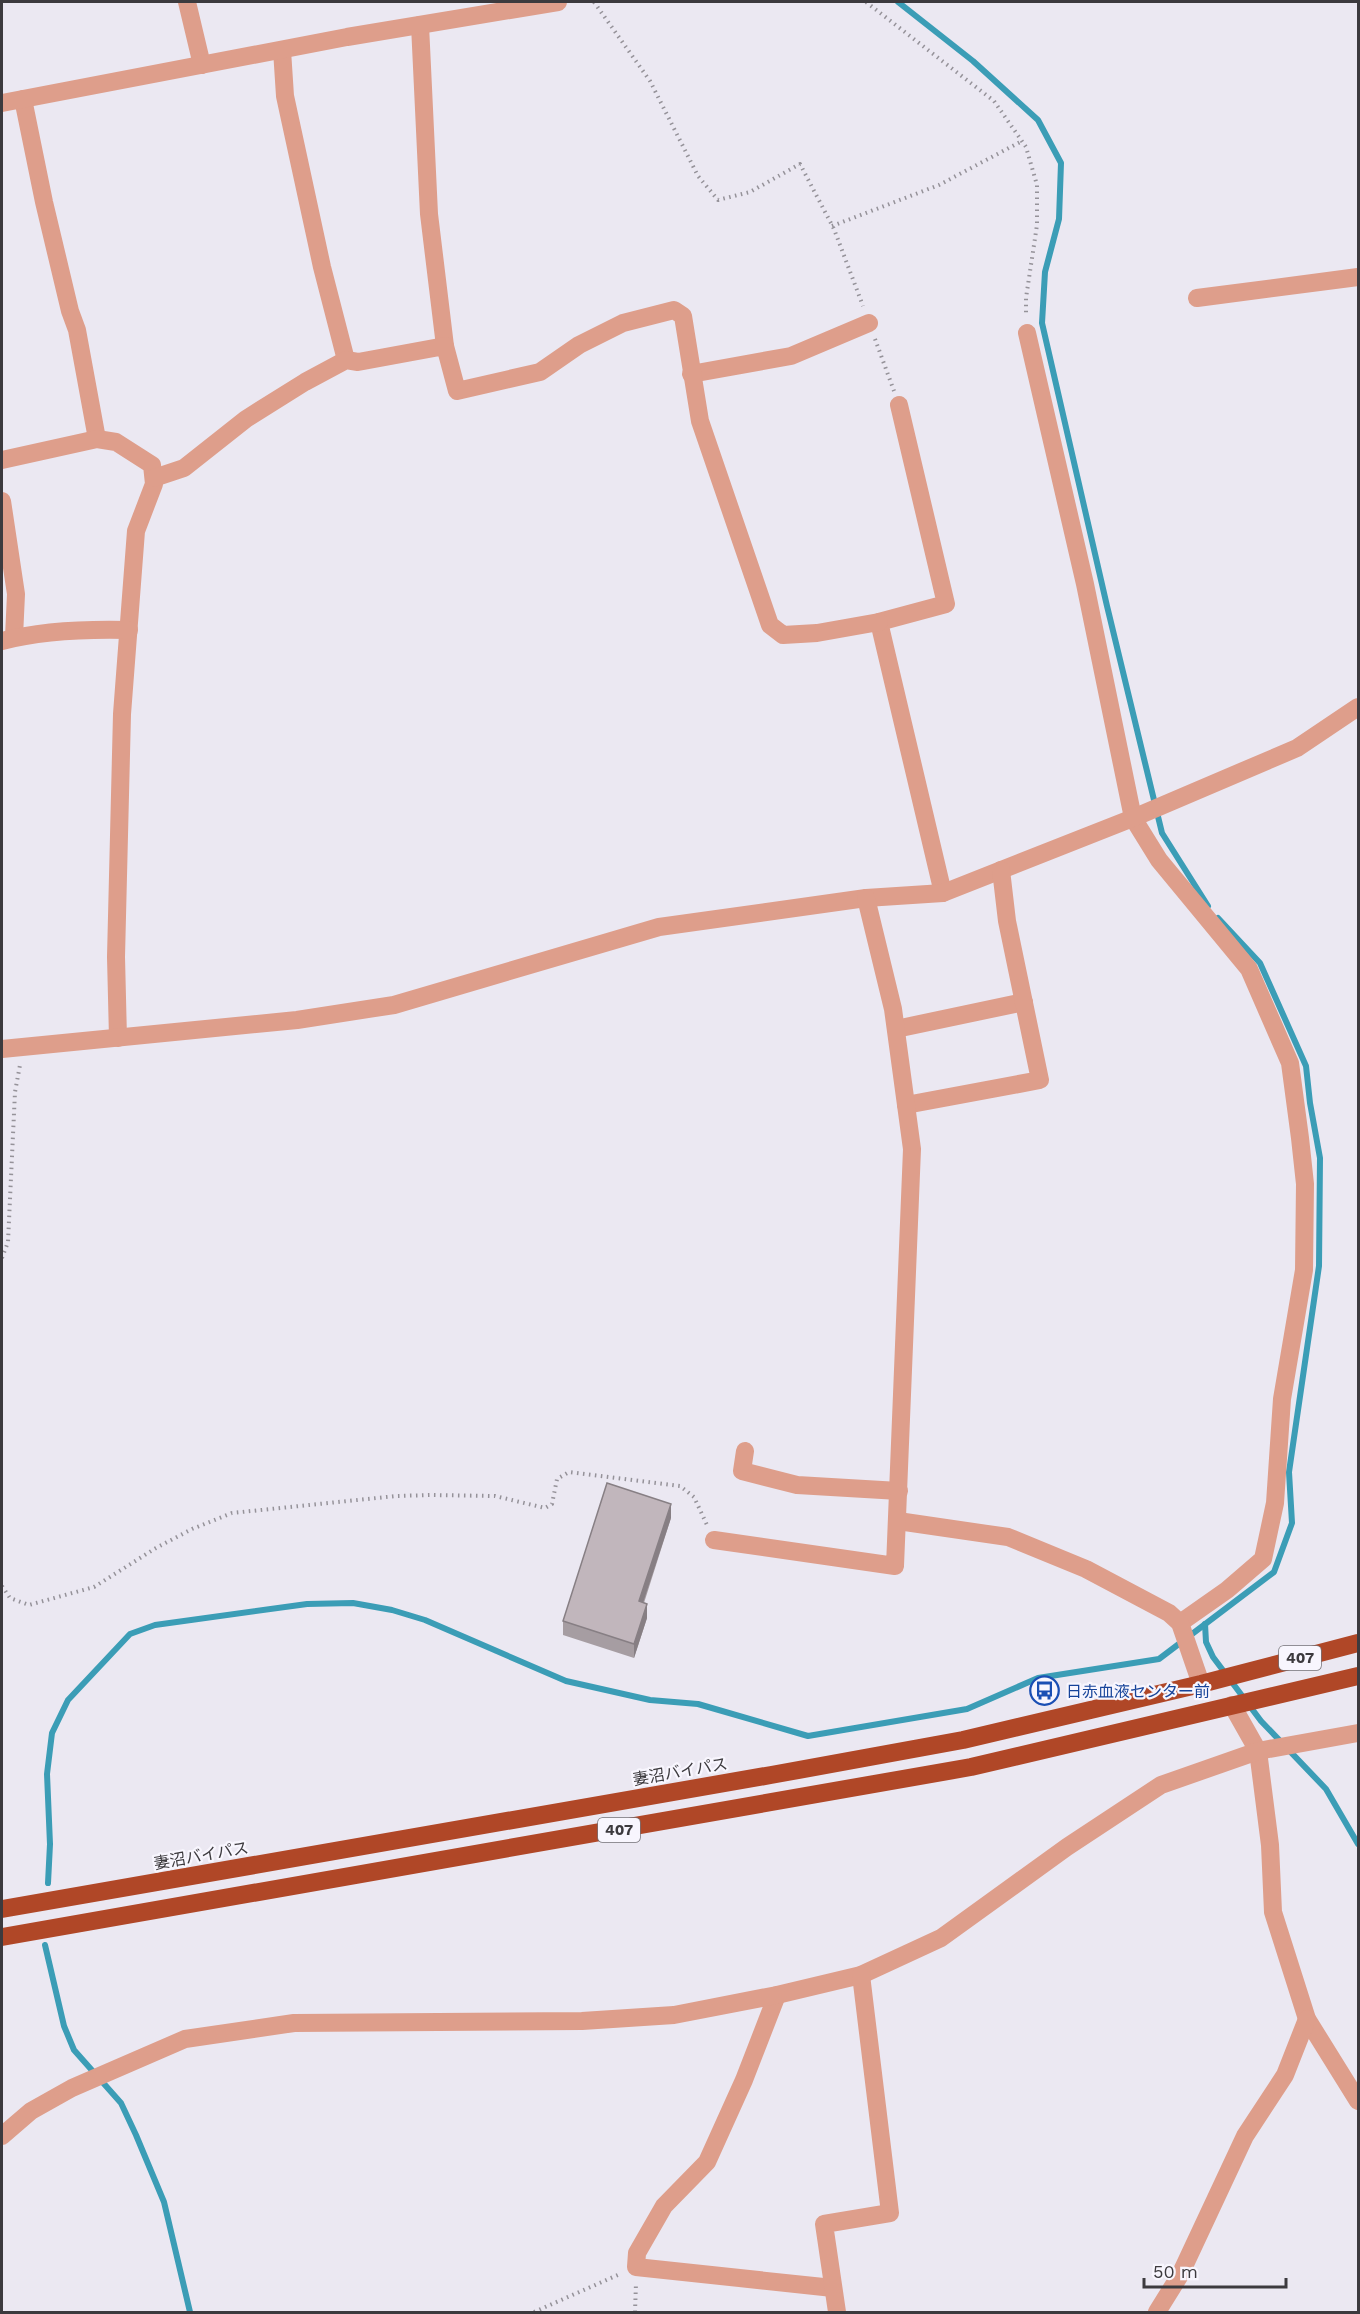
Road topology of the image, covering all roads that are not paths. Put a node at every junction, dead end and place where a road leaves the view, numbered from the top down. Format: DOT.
graph roads {
  1 [pos="187,2"];
  2 [pos="558,2"];
  3 [pos="420,25"];
  4 [pos="282,50"];
  5 [pos="202,65"];
  6 [pos="23,99"];
  7 [pos="2,103"];
  8 [pos="1359,276"];
  9 [pos="1197,298"];
  10 [pos="869,323"];
  11 [pos="1027,333"];
  12 [pos="445,346"];
  13 [pos="346,360"];
  14 [pos="691,374"];
  15 [pos="900,405"];
  16 [pos="98,439"];
  17 [pos="2,460"];
  18 [pos="154,478"];
  19 [pos="2,501"];
  20 [pos="879,622"];
  21 [pos="129,630"];
  22 [pos="8,639"];
  23 [pos="1359,707"];
  24 [pos="1133,818"];
  25 [pos="1001,870"];
  26 [pos="943,893"];
  27 [pos="866,898"];
  28 [pos="1024,1002"];
  29 [pos="896,1029"];
  30 [pos="118,1038"];
  31 [pos="2,1049"];
  32 [pos="906,1106"];
  33 [pos="745,1451"];
  34 [pos="899,1491"];
  35 [pos="898,1521"];
  36 [pos="714,1540"];
  37 [pos="1180,1625"];
  38 [pos="1359,1643"];
  39 [pos="1359,1676"];
  40 [pos="1208,1682"];
  41 [pos="1233,1705"];
  42 [pos="1359,1733"];
  43 [pos="1264,1750"];
  44 [pos="2,1909"];
  45 [pos="2,1936"];
  46 [pos="861,1975"];
  47 [pos="777,1995"];
  48 [pos="1307,2019"];
  49 [pos="1359,2101"];
  50 [pos="2,2136"];
  51 [pos="833,2288"];
  52 [pos="837,2313"];
  53 [pos="1157,2313"];
  1 -- 5 [label="street"];
  2 -- 3 [label="street"];
  3 -- 4 [label="street"];
  3 -- 12 [label="street"];
  4 -- 5 [label="street"];
  4 -- 13 [label="street"];
  5 -- 6 [label="street"];
  6 -- 7 [label="street"];
  6 -- 16 [label="street"];
  8 -- 9 [label="street"];
  10 -- 14 [label="street"];
  11 -- 24 [label="street"];
  12 -- 13 [label="street"];
  12 -- 14 [label="street"];
  13 -- 18 [label="street"];
  14 -- 20 [label="street"];
  15 -- 20 [label="street"];
  16 -- 17 [label="street"];
  16 -- 18 [label="street"];
  18 -- 21 [label="street"];
  19 -- 22 [label="street"];
  20 -- 26 [label="street"];
  21 -- 22 [label="street"];
  21 -- 30 [label="street"];
  23 -- 24 [label="street"];
  24 -- 25 [label="street"];
  24 -- 37 [label="street"];
  25 -- 26 [label="street"];
  25 -- 28 [label="street"];
  26 -- 27 [label="street"];
  27 -- 29 [label="street"];
  27 -- 30 [label="street"];
  28 -- 29 [label="street"];
  28 -- 32 [label="street"];
  29 -- 32 [label="street"];
  30 -- 31 [label="street"];
  32 -- 34 [label="street"];
  33 -- 34 [label="street"];
  34 -- 35 [label="street"];
  35 -- 36 [label="street"];
  35 -- 37 [label="street"];
  37 -- 40 [label="street"];
  38 -- 40 [label="highway, 妻沼バイパス / 407"];
  39 -- 41 [label="highway, 407"];
  40 -- 44 [label="highway, 妻沼バイパス / 407"];
  41 -- 43 [label="street"];
  41 -- 45 [label="highway, 407"];
  42 -- 43 [label="street"];
  43 -- 46 [label="street"];
  43 -- 48 [label="street"];
  46 -- 47 [label="street"];
  46 -- 51 [label="street"];
  47 -- 50 [label="street"];
  47 -- 51 [label="street"];
  48 -- 49 [label="street"];
  48 -- 53 [label="street"];
  51 -- 52 [label="street"];
}
